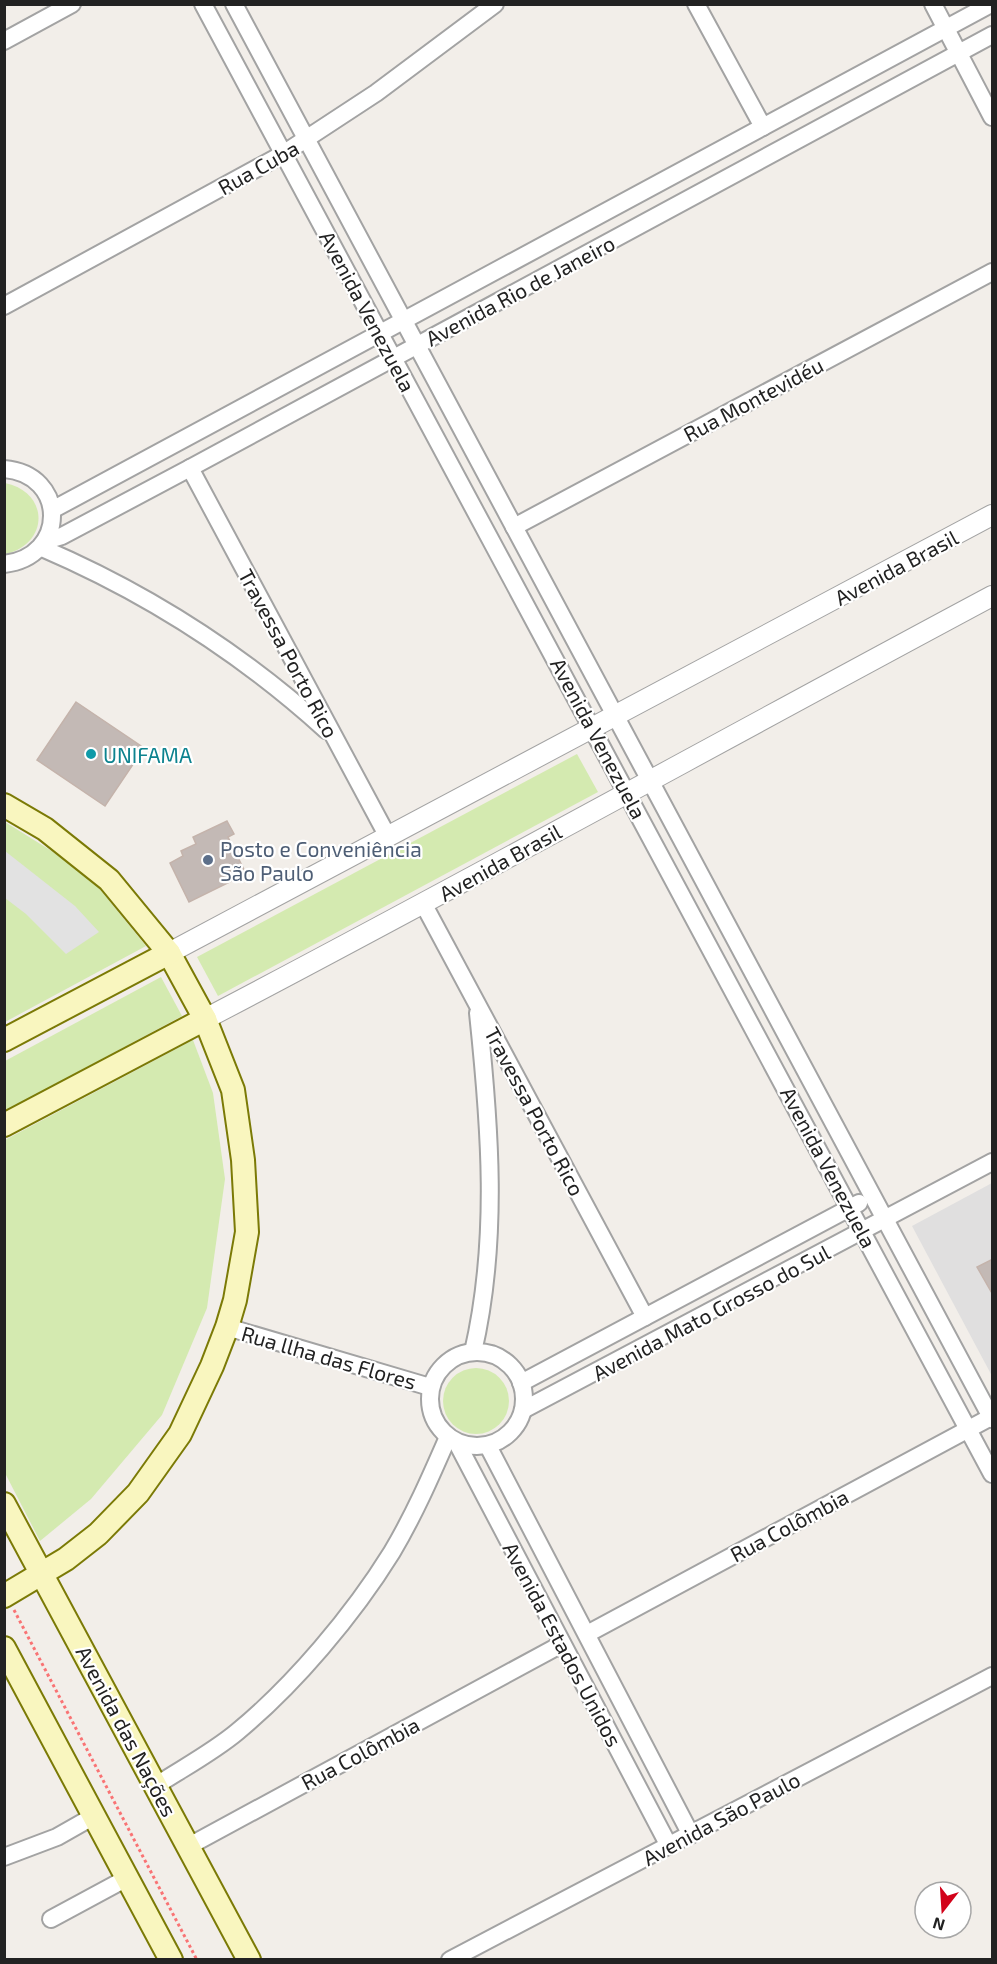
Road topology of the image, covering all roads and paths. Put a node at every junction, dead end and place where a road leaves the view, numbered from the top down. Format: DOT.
graph roads {
  1 [pos="72,4"];
  2 [pos="203,4"];
  3 [pos="234,4"];
  4 [pos="495,4"];
  5 [pos="696,4"];
  6 [pos="933,4"];
  7 [pos="991,4"];
  8 [pos="946,29"];
  9 [pos="993,34"];
  10 [pos="4,41"];
  11 [pos="959,53"];
  12 [pos="993,117"];
  13 [pos="763,127"];
  14 [pos="307,139"];
  15 [pos="283,154"];
  16 [pos="993,272"];
  17 [pos="4,306"];
  18 [pos="403,321"];
  19 [pos="380,333"];
  20 [pos="416,346"];
  21 [pos="394,358"];
  22 [pos="190,468"];
  23 [pos="4,469"];
  24 [pos="52,510"];
  25 [pos="993,515"];
  26 [pos="514,527"];
  27 [pos="44,544"];
  28 [pos="4,564"];
  29 [pos="993,596"];
  30 [pos="615,717"];
  31 [pos="594,728"];
  32 [pos="335,738"];
  33 [pos="648,780"];
  34 [pos="628,791"];
  35 [pos="4,805"];
  36 [pos="388,837"];
  37 [pos="424,904"];
  38 [pos="169,953"];
  39 [pos="477,1002"];
  40 [pos="205,1018"];
  41 [pos="4,1041"];
  42 [pos="4,1125"];
  43 [pos="993,1162"];
  44 [pos="871,1196"];
  45 [pos="850,1207"];
  46 [pos="885,1221"];
  47 [pos="864,1232"];
  48 [pos="645,1317"];
  49 [pos="227,1327"];
  50 [pos="473,1352"];
  51 [pos="521,1383"];
  52 [pos="430,1387"];
  53 [pos="524,1410"];
  54 [pos="992,1418"];
  55 [pos="969,1429"];
  56 [pos="452,1440"];
  57 [pos="488,1446"];
  58 [pos="993,1474"];
  59 [pos="4,1504"];
  60 [pos="42,1575"];
  61 [pos="5,1595"];
  62 [pos="587,1634"];
  63 [pos="562,1644"];
  64 [pos="4,1648"];
  65 [pos="993,1676"];
  66 [pos="157,1785"];
  67 [pos="94,1816"];
  68 [pos="691,1835"];
  69 [pos="189,1846"];
  70 [pos="669,1846"];
  71 [pos="4,1857"];
  72 [pos="127,1878"];
  73 [pos="51,1919"];
  74 [pos="171,1959"];
  75 [pos="197,1959"];
  76 [pos="249,1959"];
  77 [pos="450,1959"];
  1 -- 10 [label="street"];
  2 -- 15 [label="street, Avenida Venezuela"];
  3 -- 14 [label="street, Avenida Venezuela"];
  4 -- 14 [label="street, Rua Cuba"];
  5 -- 13 [label="street"];
  6 -- 8 [label="street"];
  7 -- 8 [label="street, Avenida Rio de Janeiro"];
  8 -- 11 [label="street"];
  8 -- 13 [label="street, Avenida Rio de Janeiro"];
  9 -- 11 [label="street, Avenida Rio de Janeiro"];
  11 -- 12 [label="street"];
  11 -- 20 [label="street, Avenida Rio de Janeiro"];
  13 -- 18 [label="street, Avenida Rio de Janeiro"];
  14 -- 15 [label="street, Rua Cuba"];
  14 -- 18 [label="street, Avenida Venezuela"];
  15 -- 17 [label="street, Rua Cuba"];
  15 -- 19 [label="street, Avenida Venezuela"];
  16 -- 26 [label="street, Rua Montevidéu"];
  18 -- 19 [label="street, Avenida Rio de Janeiro"];
  18 -- 20 [label="street, Avenida Venezuela"];
  19 -- 21 [label="street, Avenida Venezuela"];
  19 -- 24 [label="street, Avenida Rio de Janeiro"];
  20 -- 21 [label="street, Avenida Rio de Janeiro"];
  20 -- 26 [label="street, Avenida Venezuela"];
  21 -- 22 [label="street, Avenida Rio de Janeiro"];
  21 -- 31 [label="street, Avenida Venezuela"];
  22 -- 27 [label="street, Avenida Rio de Janeiro"];
  22 -- 32 [label="street, Travessa Porto Rico"];
  23 -- 24 [label="street"];
  24 -- 27 [label="street"];
  25 -- 30 [label="street, Avenida Brasil"];
  26 -- 30 [label="street, Avenida Venezuela"];
  27 -- 28 [label="street, Avenida Rio de Janeiro"];
  27 -- 32 [label="street"];
  29 -- 33 [label="street, Avenida Brasil"];
  30 -- 31 [label="street, Avenida Brasil"];
  30 -- 33 [label="street, Avenida Venezuela"];
  31 -- 34 [label="street, Avenida Venezuela"];
  31 -- 36 [label="street, Avenida Brasil"];
  32 -- 36 [label="street, Travessa Porto Rico"];
  33 -- 34 [label="street, Avenida Brasil"];
  33 -- 44 [label="street, Avenida Venezuela"];
  34 -- 37 [label="street, Avenida Brasil"];
  34 -- 45 [label="street, Avenida Venezuela"];
  35 -- 38 [label="main road"];
  36 -- 38 [label="street, Avenida Brasil"];
  37 -- 39 [label="street, Travessa Porto Rico"];
  37 -- 40 [label="street, Avenida Brasil"];
  38 -- 40 [label="main road"];
  38 -- 41 [label="main road, Avenida Brasil"];
  39 -- 48 [label="street, Travessa Porto Rico"];
  39 -- 50 [label="street"];
  40 -- 42 [label="main road, Avenida Brasil"];
  40 -- 49 [label="main road"];
  43 -- 46 [label="street, Avenida Mato Grosso do Sul"];
  44 -- 45 [label="street, Avenida Mato Grosso do Sul"];
  44 -- 46 [label="street, Avenida Venezuela"];
  45 -- 47 [label="street, Avenida Venezuela"];
  45 -- 48 [label="street, Avenida Mato Grosso do Sul"];
  46 -- 47 [label="street, Avenida Mato Grosso do Sul"];
  46 -- 54 [label="street, Avenida Venezuela"];
  47 -- 53 [label="street, Avenida Mato Grosso do Sul"];
  47 -- 55 [label="street, Avenida Venezuela"];
  48 -- 51 [label="street, Avenida Mato Grosso do Sul"];
  49 -- 52 [label="street, Rua llha das Flores"];
  49 -- 60 [label="main road"];
  50 -- 51 [label="street"];
  50 -- 52 [label="street"];
  51 -- 53 [label="street"];
  52 -- 56 [label="street"];
  53 -- 57 [label="street"];
  54 -- 55 [label="street, Rua Colômbia"];
  55 -- 58 [label="street, Avenida Venezuela"];
  55 -- 62 [label="street, Rua Colômbia"];
  56 -- 57 [label="street"];
  56 -- 63 [label="street, Avenida Estados Unidos"];
  56 -- 66 [label="street"];
  57 -- 62 [label="street, Avenida Estados Unidos"];
  59 -- 60 [label="main road, Avenida das Nações"];
  60 -- 61 [label="main road"];
  60 -- 66 [label="main road, Avenida das Nações"];
  61 -- 75 [label="path"];
  62 -- 68 [label="street, Avenida Estados Unidos"];
  63 -- 69 [label="street, Rua Colômbia"];
  63 -- 70 [label="street, Avenida Estados Unidos"];
  64 -- 67 [label="main road"];
  65 -- 68 [label="street, Avenida São Paulo"];
  66 -- 69 [label="main road, Avenida das Nações"];
  67 -- 71 [label="street"];
  67 -- 72 [label="main road"];
  68 -- 70 [label="street, Avenida São Paulo"];
  69 -- 76 [label="main road, Avenida das Nações"];
  70 -- 77 [label="street, Avenida São Paulo"];
  72 -- 73 [label="street"];
  72 -- 74 [label="main road"];
}
